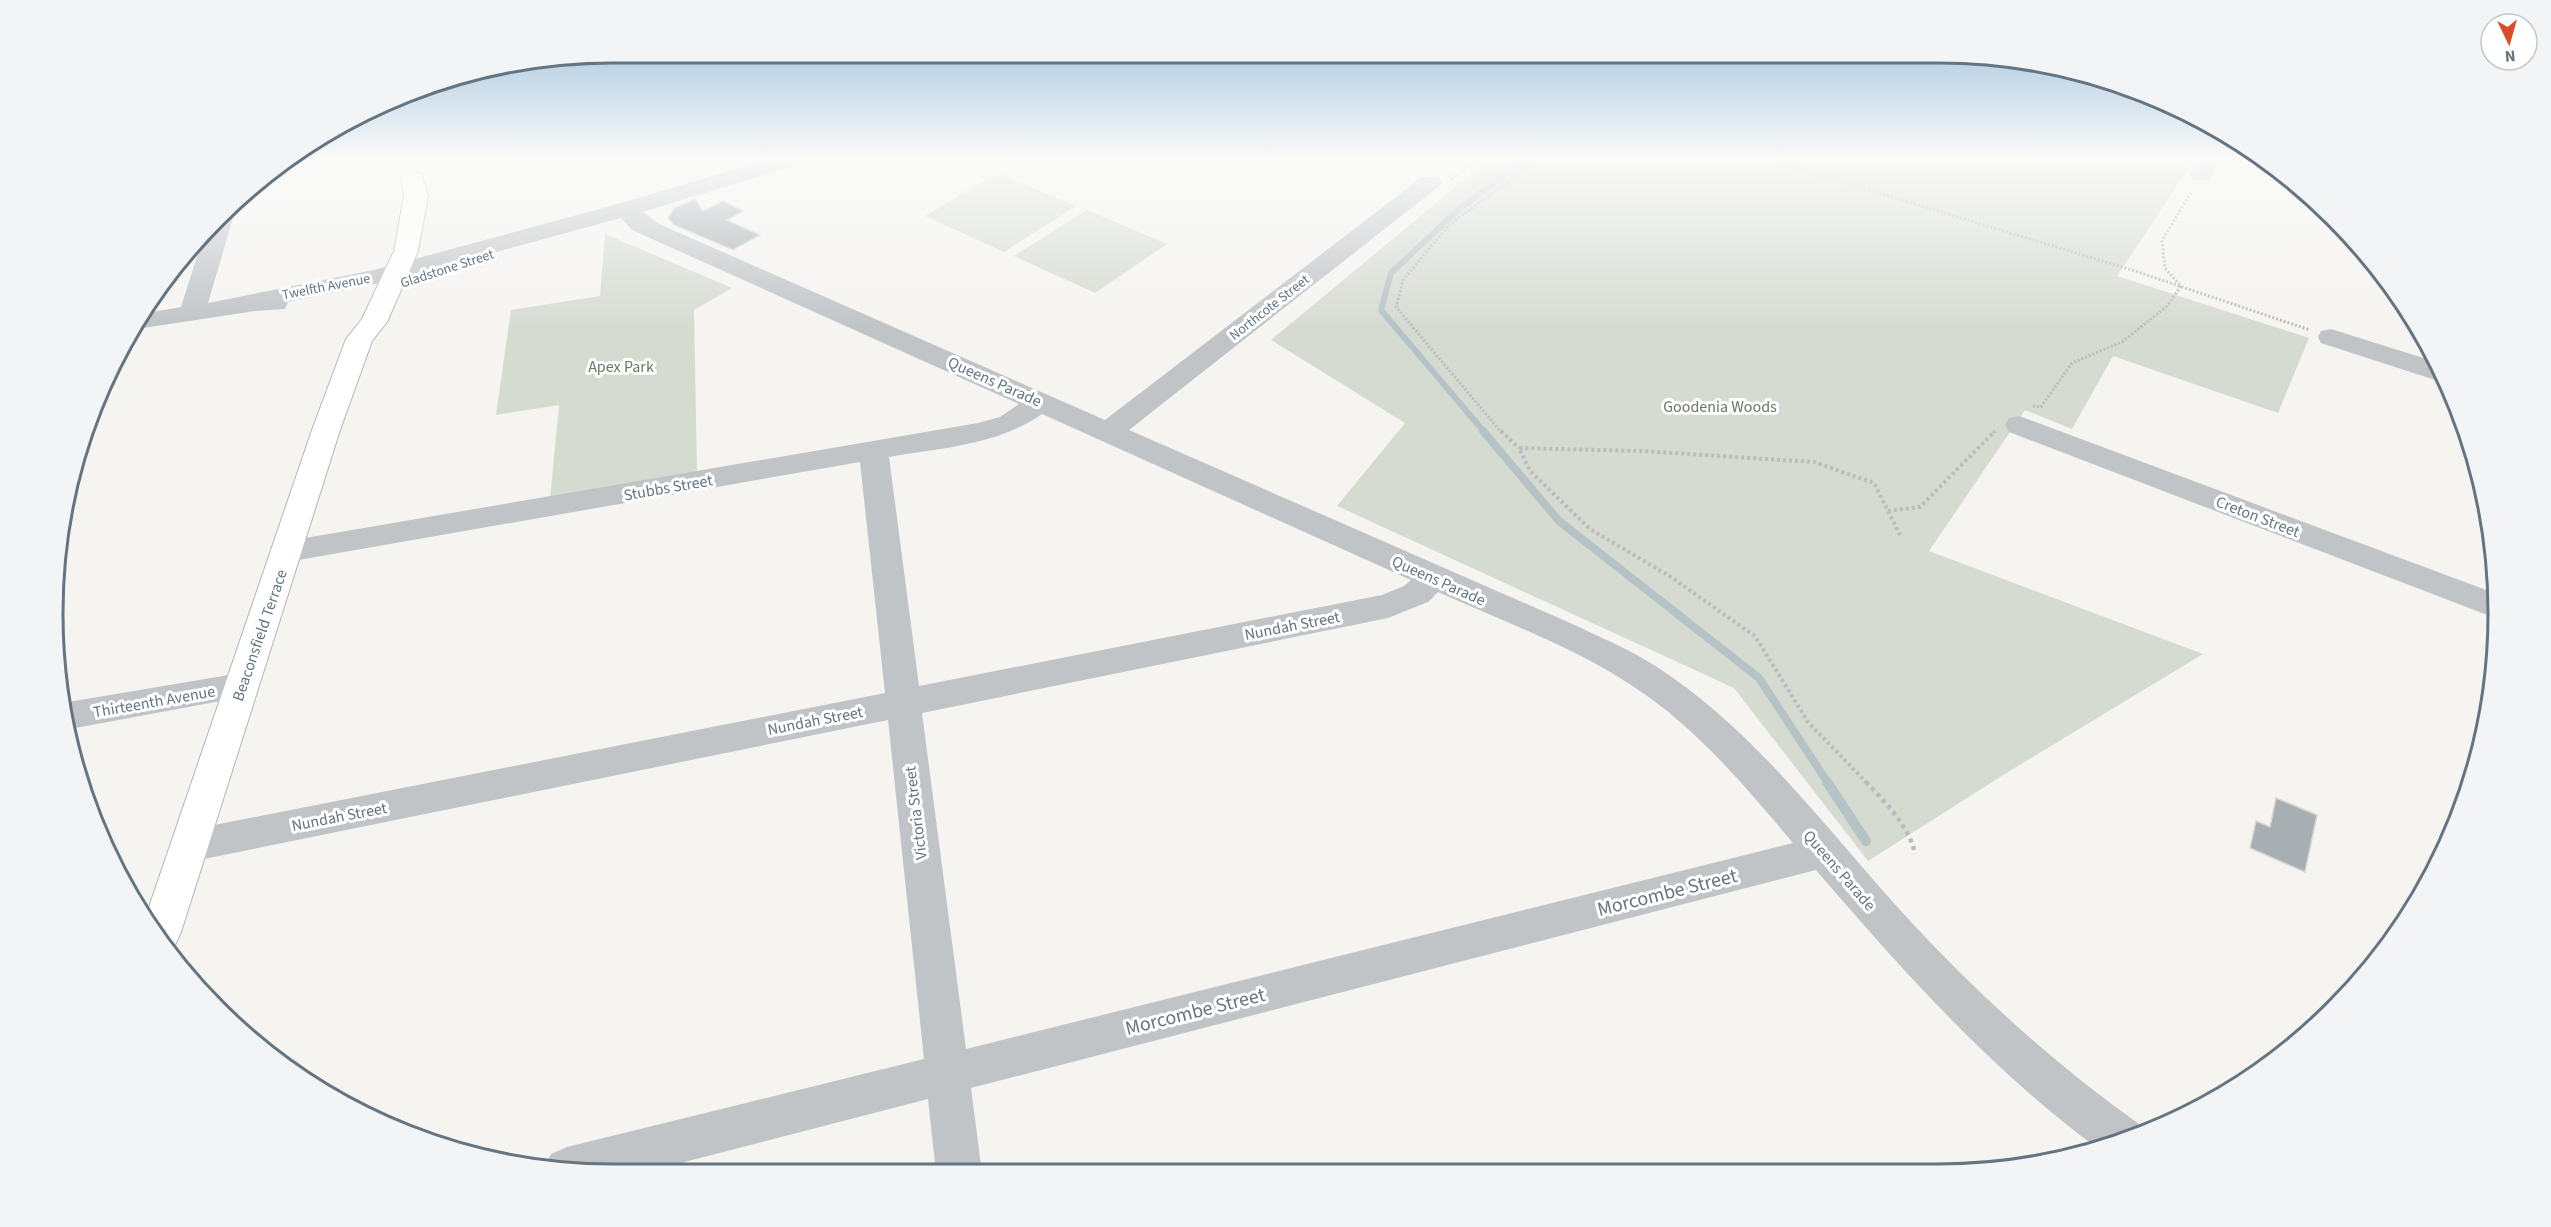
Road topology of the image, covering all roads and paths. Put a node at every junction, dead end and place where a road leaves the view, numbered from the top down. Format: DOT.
graph roads {
  1 [pos="398,213"];
  2 [pos="607,213"];
  3 [pos="630,213"];
  4 [pos="1390,213"];
  5 [pos="1465,213"];
  6 [pos="1944,213"];
  7 [pos="2178,213"];
  8 [pos="217,232"];
  9 [pos="381,282"];
  10 [pos="2181,286"];
  11 [pos="192,313"];
  12 [pos="148,321"];
  13 [pos="2331,337"];
  14 [pos="2431,369"];
  15 [pos="1041,402"];
  16 [pos="2014,419"];
  17 [pos="1108,432"];
  18 [pos="1519,448"];
  19 [pos="874,452"];
  20 [pos="1888,511"];
  21 [pos="1900,535"];
  22 [pos="287,551"];
  23 [pos="1433,578"];
  24 [pos="2488,603"];
  25 [pos="241,686"];
  26 [pos="902,702"];
  27 [pos="73,715"];
  28 [pos="189,846"];
  29 [pos="1824,852"];
  30 [pos="1914,854"];
  31 [pos="162,928"];
  32 [pos="946,1074"];
  33 [pos="2115,1135"];
  34 [pos="593,1163"];
  35 [pos="958,1164"];
  1 -- 9 [label="main road, Beaconsfield Terrace"];
  2 -- 9 [label="street, Gladstone Street"];
  3 -- 15 [label="street, Queens Parade"];
  4 -- 17 [label="street, Northcote Street"];
  5 -- 18 [label="path"];
  6 -- 10 [label="path"];
  7 -- 10 [label="path"];
  8 -- 11 [label="street"];
  9 -- 11 [label="street, Twelfth Avenue"];
  9 -- 22 [label="main road, Beaconsfield Terrace"];
  10 -- 13 [label="path"];
  10 -- 16 [label="path"];
  11 -- 12 [label="street, Twelfth Avenue"];
  13 -- 14 [label="street"];
  15 -- 17 [label="street, Queens Parade"];
  15 -- 19 [label="street, Stubbs Street"];
  16 -- 20 [label="path"];
  16 -- 24 [label="street, Creton Street"];
  17 -- 23 [label="street, Queens Parade"];
  18 -- 20 [label="path"];
  18 -- 30 [label="path"];
  19 -- 22 [label="street, Stubbs Street"];
  19 -- 26 [label="street, Victoria Street"];
  20 -- 21 [label="path"];
  22 -- 25 [label="main road, Beaconsfield Terrace"];
  23 -- 26 [label="street, Nundah Street"];
  23 -- 29 [label="street, Queens Parade"];
  25 -- 27 [label="street, Thirteenth Avenue"];
  25 -- 28 [label="main road, Beaconsfield Terrace"];
  26 -- 28 [label="street, Nundah Street"];
  26 -- 32 [label="street, Victoria Street"];
  28 -- 31 [label="main road, Beaconsfield Terrace"];
  29 -- 32 [label="street, Morcombe Street"];
  29 -- 33 [label="street, Queens Parade"];
  32 -- 34 [label="street, Morcombe Street"];
  32 -- 35 [label="street, Victoria Street"];
}
